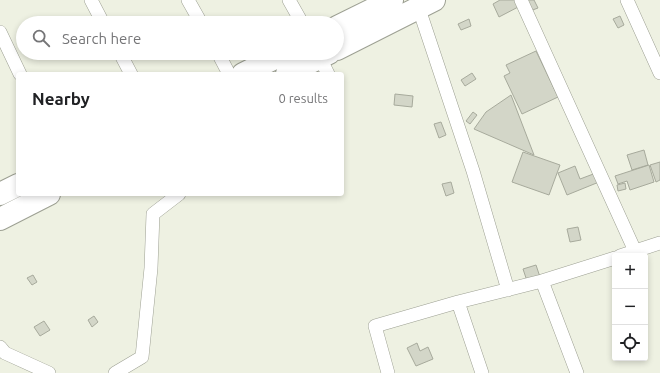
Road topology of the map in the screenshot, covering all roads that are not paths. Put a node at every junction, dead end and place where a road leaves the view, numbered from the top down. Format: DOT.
graph roads {
  1 [pos="91,0"];
  2 [pos="188,0"];
  3 [pos="289,0"];
  4 [pos="392,0"];
  5 [pos="521,0"];
  6 [pos="627,0"];
  7 [pos="426,4"];
  8 [pos="100,16"];
  9 [pos="197,16"];
  10 [pos="298,16"];
  11 [pos="344,24"];
  12 [pos="0,32"];
  13 [pos="344,50"];
  14 [pos="124,60"];
  15 [pos="222,60"];
  16 [pos="271,60"];
  17 [pos="324,60"];
  18 [pos="19,72"];
  19 [pos="130,72"];
  20 [pos="228,72"];
  21 [pos="247,72"];
  22 [pos="292,72"];
  23 [pos="660,73"];
  24 [pos="16,186"];
  25 [pos="0,194"];
  26 [pos="45,196"];
  27 [pos="176,196"];
  28 [pos="0,219"];
  29 [pos="660,243"];
  30 [pos="635,251"];
  31 [pos="629,253"];
  32 [pos="612,259"];
  33 [pos="542,281"];
  34 [pos="508,290"];
  35 [pos="458,302"];
  36 [pos="0,347"];
  37 [pos="48,373"];
  38 [pos="115,373"];
  39 [pos="388,373"];
  40 [pos="482,373"];
  41 [pos="577,373"];
  1 -- 8 [label="street"];
  2 -- 9 [label="street"];
  3 -- 10 [label="street"];
  4 -- 11 [label="highway"];
  5 -- 30 [label="street"];
  6 -- 23 [label="street"];
  7 -- 13 [label="highway"];
  7 -- 34 [label="street"];
  12 -- 18 [label="street"];
  14 -- 19 [label="street"];
  15 -- 20 [label="street"];
  16 -- 21 [label="highway"];
  17 -- 22 [label="highway"];
  24 -- 25 [label="highway"];
  26 -- 28 [label="highway"];
  27 -- 38 [label="street"];
  29 -- 30 [label="street"];
  30 -- 31 [label="street"];
  32 -- 33 [label="street"];
  33 -- 34 [label="street"];
  33 -- 41 [label="street"];
  34 -- 35 [label="street"];
  35 -- 39 [label="street"];
  35 -- 40 [label="street"];
  36 -- 37 [label="street"];
}
